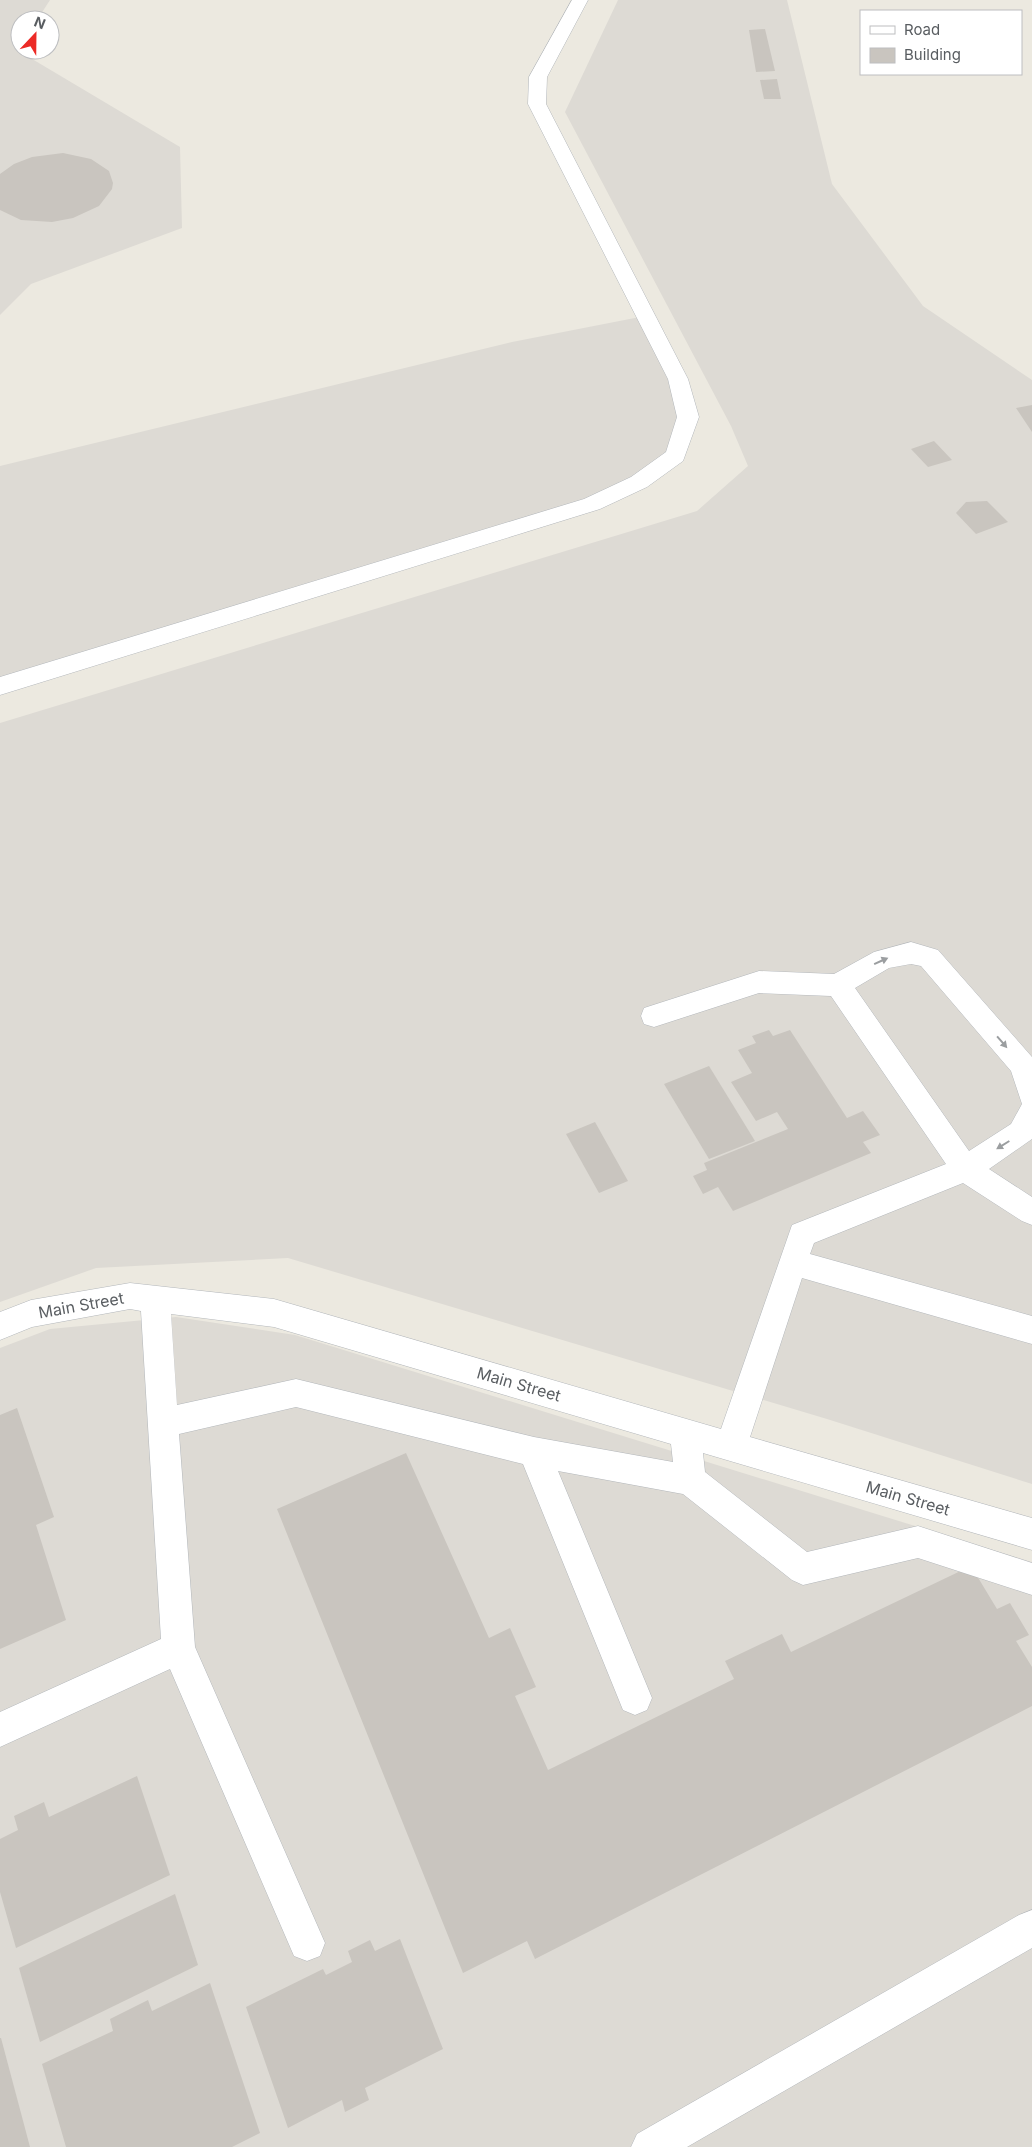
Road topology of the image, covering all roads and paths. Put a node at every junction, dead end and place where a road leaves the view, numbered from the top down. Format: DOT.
graph roads {
  1 [pos="580,0"];
  2 [pos="0,686"];
  3 [pos="838,985"];
  4 [pos="654,1016"];
  5 [pos="1032,1097"];
  6 [pos="1032,1112"];
  7 [pos="965,1169"];
  8 [pos="1032,1212"];
  9 [pos="792,1262"];
  10 [pos="154,1299"];
  11 [pos="0,1326"];
  12 [pos="1032,1330"];
  13 [pos="163,1423"];
  14 [pos="686,1433"];
  15 [pos="730,1446"];
  16 [pos="534,1452"];
  17 [pos="690,1480"];
  18 [pos="1032,1534"];
  19 [pos="1032,1579"];
  20 [pos="178,1648"];
  21 [pos="636,1698"];
  22 [pos="0,1730"];
  23 [pos="1032,1928"];
  24 [pos="307,1943"];
  25 [pos="650,2147"];
  1 -- 2 [label="lane"];
  3 -- 4 [label="lane"];
  3 -- 5 [label="lane, one-way"];
  3 -- 7 [label="lane"];
  6 -- 7 [label="lane, one-way"];
  7 -- 8 [label="lane"];
  7 -- 9 [label="lane"];
  9 -- 12 [label="lane"];
  9 -- 15 [label="lane"];
  10 -- 11 [label="lane, Main Street"];
  10 -- 13 [label="lane"];
  10 -- 14 [label="lane, Main Street"];
  13 -- 16 [label="lane"];
  13 -- 20 [label="lane"];
  14 -- 15 [label="lane, Main Street"];
  14 -- 17 [label="lane"];
  15 -- 18 [label="lane, Main Street"];
  16 -- 17 [label="lane"];
  16 -- 21 [label="lane"];
  17 -- 19 [label="lane"];
  20 -- 22 [label="lane"];
  20 -- 24 [label="lane"];
  23 -- 25 [label="lane"];
}
